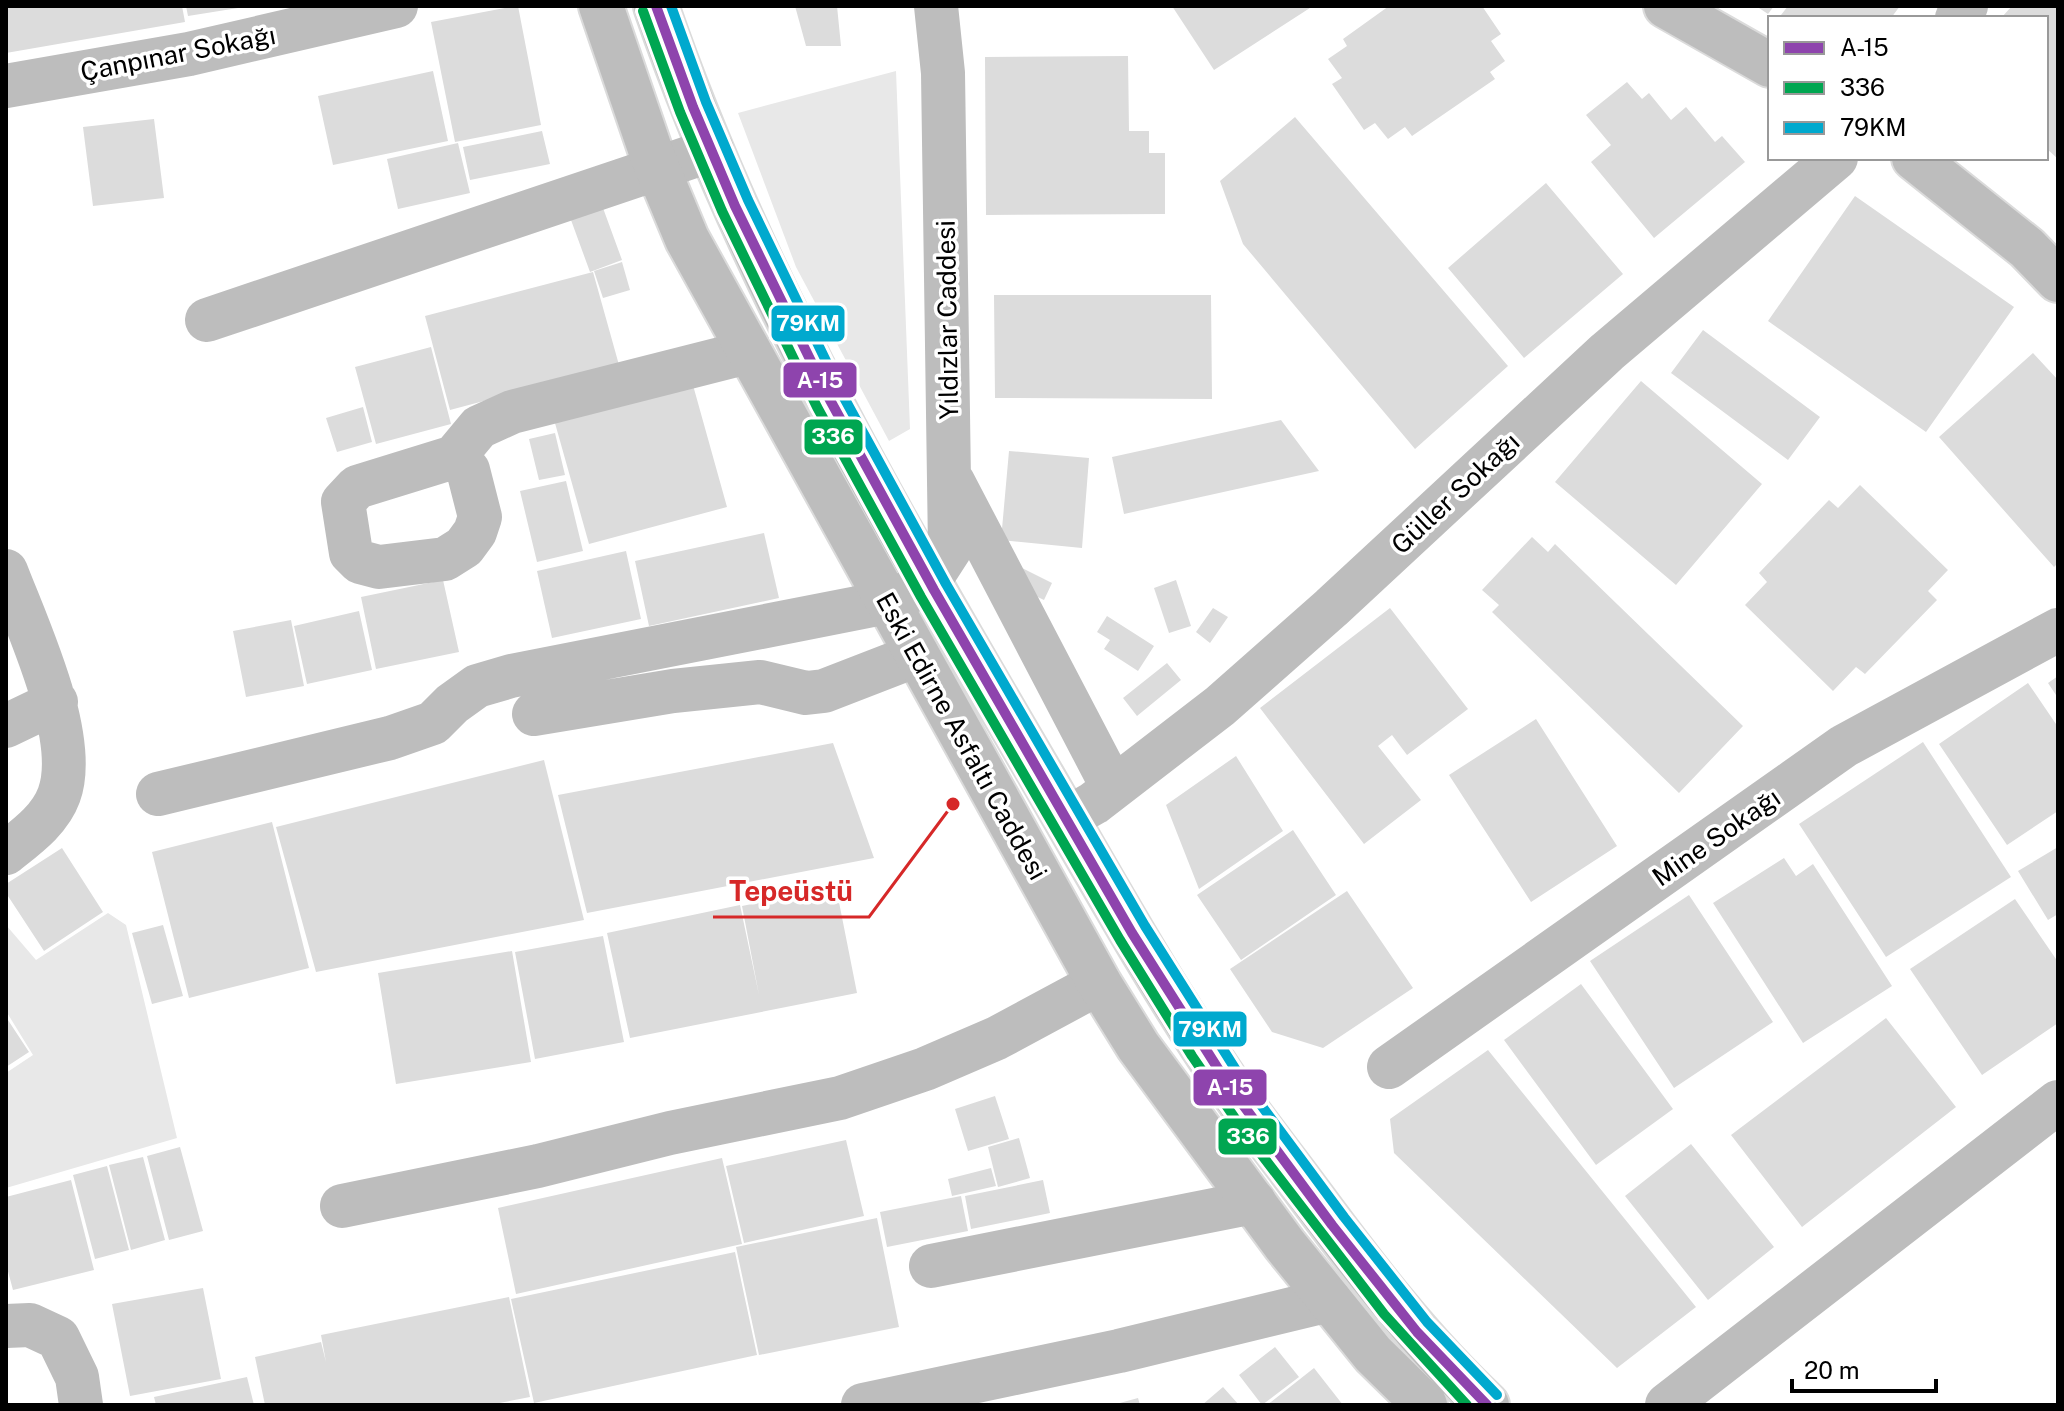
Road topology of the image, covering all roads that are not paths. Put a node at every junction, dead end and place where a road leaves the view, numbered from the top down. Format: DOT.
graph roads {
  1 [pos="396,6"];
  2 [pos="601,6"];
  3 [pos="656,6"];
  4 [pos="936,6"];
  5 [pos="1666,6"];
  6 [pos="1768,64"];
  7 [pos="6,86"];
  8 [pos="712,150"];
  9 [pos="1834,160"];
  10 [pos="1917,160"];
  11 [pos="657,166"];
  12 [pos="2058,280"];
  13 [pos="207,320"];
  14 [pos="748,352"];
  15 [pos="454,457"];
  16 [pos="949,474"];
  17 [pos="6,571"];
  18 [pos="928,583"];
  19 [pos="888,602"];
  20 [pos="2058,630"];
  21 [pos="917,655"];
  22 [pos="56,702"];
  23 [pos="534,714"];
  24 [pos="6,726"];
  25 [pos="1113,788"];
  26 [pos="158,794"];
  27 [pos="1066,819"];
  28 [pos="1021,842"];
  29 [pos="6,853"];
  30 [pos="1099,983"];
  31 [pos="1389,1067"];
  32 [pos="2058,1102"];
  33 [pos="1254,1202"];
  34 [pos="342,1206"];
  35 [pos="931,1266"];
  36 [pos="1329,1300"];
  37 [pos="6,1326"];
  38 [pos="81,1405"];
  39 [pos="863,1405"];
  40 [pos="1425,1405"];
  41 [pos="1487,1405"];
  42 [pos="1667,1405"];
  1 -- 7 [label="street, Çanpınar Sokağı"];
  2 -- 11 [label="street, Eski Edirne Asfaltı Caddesi"];
  3 -- 8 [label="street, Eski Edirne Asfaltı Caddesi"];
  4 -- 16 [label="street, Yıldızlar Caddesi"];
  5 -- 6 [label="street"];
  8 -- 11 [label="street"];
  8 -- 18 [label="street, Eski Edirne Asfaltı Caddesi"];
  9 -- 25 [label="street, Güller Sokağı"];
  10 -- 12 [label="street"];
  11 -- 13 [label="street"];
  11 -- 14 [label="street, Eski Edirne Asfaltı Caddesi"];
  14 -- 15 [label="street"];
  14 -- 19 [label="street, Eski Edirne Asfaltı Caddesi"];
  16 -- 18 [label="street, Yıldızlar Caddesi"];
  16 -- 25 [label="street"];
  17 -- 22 [label="street"];
  18 -- 19 [label="street"];
  18 -- 27 [label="street, Eski Edirne Asfaltı Caddesi"];
  19 -- 21 [label="street, Eski Edirne Asfaltı Caddesi"];
  19 -- 26 [label="street"];
  20 -- 31 [label="street, Mine Sokağı"];
  21 -- 23 [label="street"];
  21 -- 28 [label="street, Eski Edirne Asfaltı Caddesi"];
  22 -- 24 [label="street"];
  22 -- 29 [label="street"];
  25 -- 27 [label="street, Güller Sokağı"];
  27 -- 28 [label="street, Güller Sokağı"];
  27 -- 41 [label="street, Eski Edirne Asfaltı Caddesi"];
  28 -- 30 [label="street, Eski Edirne Asfaltı Caddesi"];
  30 -- 33 [label="street, Eski Edirne Asfaltı Caddesi"];
  30 -- 34 [label="street"];
  32 -- 42 [label="street"];
  33 -- 35 [label="street"];
  33 -- 36 [label="street, Eski Edirne Asfaltı Caddesi"];
  36 -- 39 [label="street"];
  36 -- 40 [label="street, Eski Edirne Asfaltı Caddesi"];
  37 -- 38 [label="street"];
}
